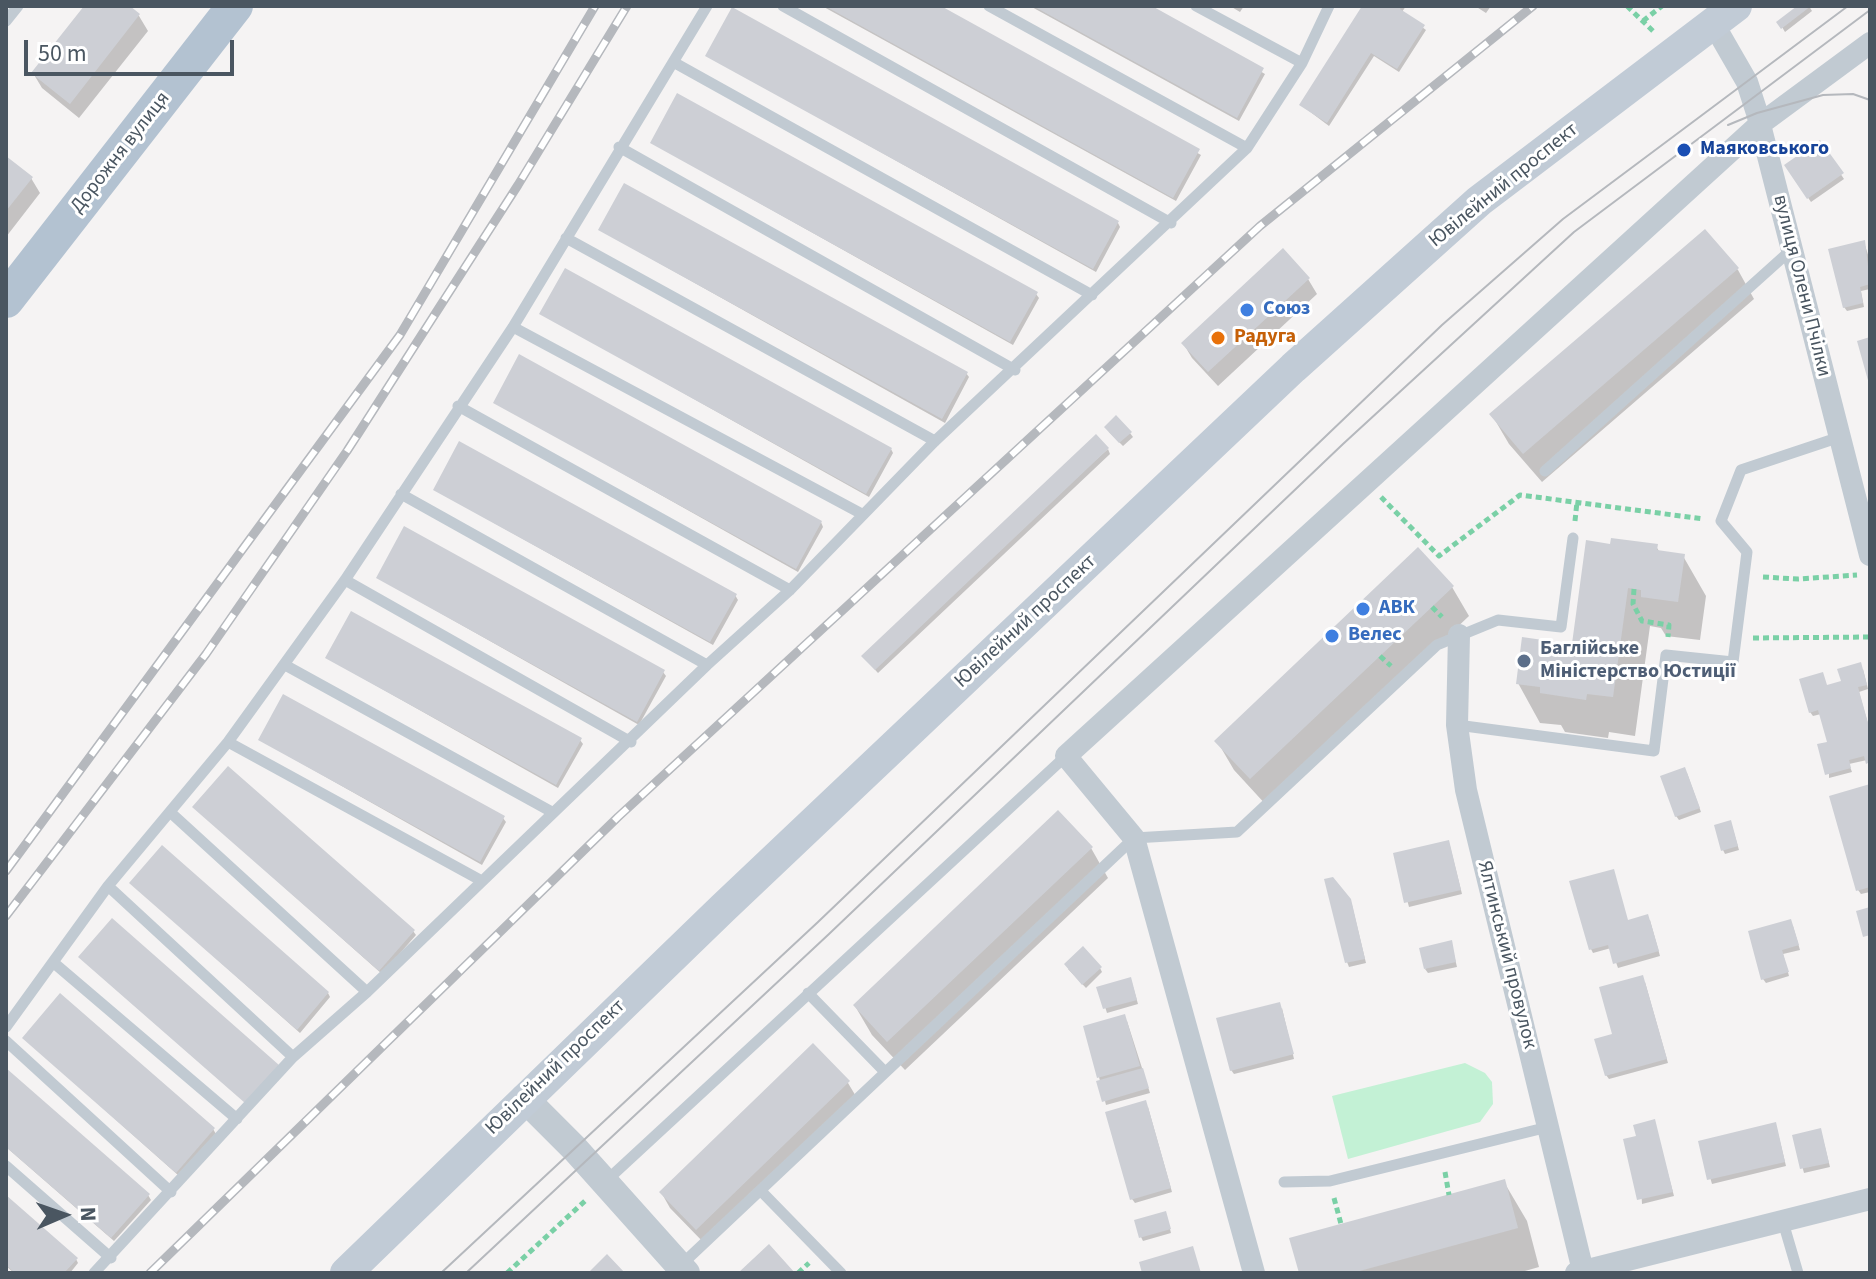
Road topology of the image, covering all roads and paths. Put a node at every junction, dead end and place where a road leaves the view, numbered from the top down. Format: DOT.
graph roads {
  1 [pos="235,6"];
  2 [pos="707,6"];
  3 [pos="783,6"];
  4 [pos="989,6"];
  5 [pos="1196,6"];
  6 [pos="1329,6"];
  7 [pos="1662,6"];
  8 [pos="1724,14"];
  9 [pos="1643,21"];
  10 [pos="1870,43"];
  11 [pos="675,63"];
  12 [pos="1302,63"];
  13 [pos="1759,125"];
  14 [pos="619,147"];
  15 [pos="1247,148"];
  16 [pos="1171,223"];
  17 [pos="566,238"];
  18 [pos="1791,250"];
  19 [pos="1092,295"];
  20 [pos="6,300"];
  21 [pos="513,327"];
  22 [pos="1015,370"];
  23 [pos="458,406"];
  24 [pos="1840,437"];
  25 [pos="935,441"];
  26 [pos="1545,471"];
  27 [pos="1367,482"];
  28 [pos="401,494"];
  29 [pos="862,514"];
  30 [pos="1721,521"];
  31 [pos="1573,538"];
  32 [pos="1870,555"];
  33 [pos="1870,574"];
  34 [pos="1744,575"];
  35 [pos="345,580"];
  36 [pos="1634,589"];
  37 [pos="790,590"];
  38 [pos="1459,635"];
  39 [pos="1870,637"];
  40 [pos="1736,639"];
  41 [pos="1666,655"];
  42 [pos="285,665"];
  43 [pos="707,665"];
  44 [pos="1616,673"];
  45 [pos="1663,679"];
  46 [pos="1457,725"];
  47 [pos="228,742"];
  48 [pos="631,742"];
  49 [pos="1066,756"];
  50 [pos="170,812"];
  51 [pos="552,812"];
  52 [pos="1134,838"];
  53 [pos="482,881"];
  54 [pos="108,886"];
  55 [pos="54,963"];
  56 [pos="367,992"];
  57 [pos="808,993"];
  58 [pos="6,1027"];
  59 [pos="6,1041"];
  60 [pos="293,1057"];
  61 [pos="885,1072"];
  62 [pos="524,1098"];
  63 [pos="237,1119"];
  64 [pos="1548,1127"];
  65 [pos="6,1166"];
  66 [pos="1284,1182"];
  67 [pos="605,1183"];
  68 [pos="761,1191"];
  69 [pos="171,1192"];
  70 [pos="1870,1199"];
  71 [pos="1783,1222"];
  72 [pos="111,1258"];
  73 [pos="683,1270"];
  74 [pos="1579,1272"];
  75 [pos="94,1273"];
  76 [pos="346,1273"];
  77 [pos="507,1273"];
  78 [pos="841,1273"];
  79 [pos="1254,1273"];
  80 [pos="1798,1273"];
  1 -- 20 [label="main road, Дорожня вулиця"];
  2 -- 11 [label="lane"];
  3 -- 16 [label="lane"];
  4 -- 15 [label="lane"];
  5 -- 12 [label="lane"];
  6 -- 12 [label="lane"];
  7 -- 9 [label="path"];
  8 -- 13 [label="street, вулиця Олени Пчілки"];
  8 -- 62 [label="main road, Ювілейний проспект"];
  10 -- 13 [label="street"];
  11 -- 14 [label="lane"];
  11 -- 19 [label="lane"];
  12 -- 15 [label="lane"];
  13 -- 18 [label="street, вулиця Олени Пчілки"];
  13 -- 27 [label="street"];
  14 -- 17 [label="lane"];
  14 -- 22 [label="lane"];
  15 -- 16 [label="lane"];
  16 -- 19 [label="lane"];
  17 -- 21 [label="lane"];
  17 -- 25 [label="lane"];
  18 -- 24 [label="street, вулиця Олени Пчілки"];
  18 -- 26 [label="lane"];
  19 -- 22 [label="lane"];
  21 -- 23 [label="lane"];
  21 -- 29 [label="lane"];
  22 -- 25 [label="lane"];
  23 -- 28 [label="lane"];
  23 -- 37 [label="lane"];
  24 -- 30 [label="lane"];
  24 -- 32 [label="street, вулиця Олени Пчілки"];
  25 -- 29 [label="lane"];
  27 -- 30 [label="path"];
  27 -- 49 [label="street"];
  28 -- 35 [label="lane"];
  28 -- 43 [label="lane"];
  29 -- 37 [label="lane"];
  30 -- 34 [label="lane"];
  31 -- 38 [label="lane"];
  33 -- 34 [label="path"];
  34 -- 40 [label="lane"];
  35 -- 42 [label="lane"];
  35 -- 48 [label="lane"];
  36 -- 41 [label="path"];
  37 -- 43 [label="lane"];
  38 -- 46 [label="street, Ялтинський провулок"];
  38 -- 52 [label="lane"];
  39 -- 40 [label="path"];
  40 -- 41 [label="lane"];
  41 -- 45 [label="lane"];
  42 -- 47 [label="lane"];
  42 -- 51 [label="lane"];
  43 -- 48 [label="lane"];
  44 -- 45 [label="path"];
  45 -- 46 [label="lane"];
  46 -- 64 [label="street, Ялтинський провулок"];
  47 -- 50 [label="lane"];
  47 -- 53 [label="lane"];
  48 -- 51 [label="lane"];
  49 -- 52 [label="street"];
  49 -- 57 [label="lane"];
  50 -- 54 [label="lane"];
  50 -- 56 [label="lane"];
  51 -- 53 [label="lane"];
  52 -- 61 [label="lane"];
  52 -- 79 [label="street"];
  53 -- 56 [label="lane"];
  54 -- 55 [label="lane"];
  54 -- 60 [label="lane"];
  55 -- 58 [label="lane"];
  55 -- 63 [label="lane"];
  56 -- 60 [label="lane"];
  57 -- 61 [label="lane"];
  57 -- 67 [label="lane"];
  59 -- 69 [label="lane"];
  60 -- 63 [label="lane"];
  61 -- 68 [label="lane"];
  62 -- 67 [label="street"];
  62 -- 76 [label="main road, Ювілейний проспект"];
  63 -- 69 [label="lane"];
  64 -- 66 [label="lane"];
  64 -- 74 [label="street, Ялтинський провулок"];
  65 -- 72 [label="lane"];
  67 -- 73 [label="street"];
  67 -- 77 [label="path"];
  68 -- 73 [label="lane"];
  68 -- 78 [label="lane"];
  69 -- 72 [label="lane"];
  70 -- 71 [label="street"];
  71 -- 74 [label="street"];
  71 -- 80 [label="lane"];
  72 -- 75 [label="lane"];
}
